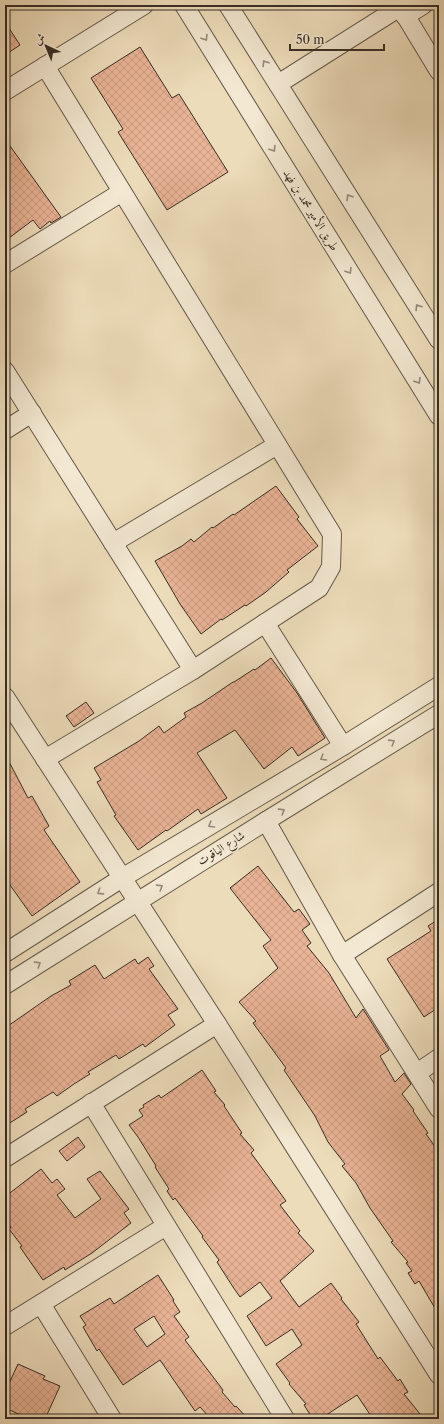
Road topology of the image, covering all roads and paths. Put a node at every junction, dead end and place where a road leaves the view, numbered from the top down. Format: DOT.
graph roads {
  1 [pos="144,5"];
  2 [pos="184,5"];
  3 [pos="228,5"];
  4 [pos="423,5"];
  5 [pos="401,9"];
  6 [pos="45,66"];
  7 [pos="439,71"];
  8 [pos="278,84"];
  9 [pos="5,90"];
  10 [pos="122,192"];
  11 [pos="5,264"];
  12 [pos="439,340"];
  13 [pos="5,371"];
  14 [pos="32,413"];
  15 [pos="439,415"];
  16 [pos="5,430"];
  17 [pos="277,445"];
  18 [pos="113,543"];
  19 [pos="265,623"];
  20 [pos="193,670"];
  21 [pos="439,672"];
  22 [pos="439,686"];
  23 [pos="5,696"];
  24 [pos="421,697"];
  25 [pos="439,714"];
  26 [pos="343,746"];
  27 [pos="45,759"];
  28 [pos="266,821"];
  29 [pos="122,878"];
  30 [pos="439,892"];
  31 [pos="138,901"];
  32 [pos="5,953"];
  33 [pos="342,955"];
  34 [pos="5,985"];
  35 [pos="217,1024"];
  36 [pos="439,1058"];
  37 [pos="416,1073"];
  38 [pos="91,1103"];
  39 [pos="439,1109"];
  40 [pos="5,1158"];
  41 [pos="166,1226"];
  42 [pos="41,1304"];
  43 [pos="5,1326"];
  44 [pos="439,1375"];
  45 [pos="112,1419"];
  46 [pos="285,1419"];
  1 -- 6 [label="street"];
  2 -- 15 [label="street, طريق الأمير محمد بن فهد, one-way"];
  8 -- 3 [label="street, one-way"];
  4 -- 5 [label="street"];
  5 -- 7 [label="street"];
  5 -- 8 [label="street"];
  6 -- 9 [label="street"];
  6 -- 10 [label="street"];
  12 -- 8 [label="street, one-way"];
  10 -- 11 [label="street"];
  10 -- 17 [label="street"];
  13 -- 14 [label="street"];
  14 -- 16 [label="street"];
  14 -- 18 [label="street"];
  17 -- 18 [label="street"];
  17 -- 19 [label="street"];
  18 -- 20 [label="street"];
  19 -- 20 [label="street"];
  19 -- 26 [label="street"];
  20 -- 27 [label="street"];
  21 -- 24 [label="street"];
  22 -- 24 [label="street, شارع الياقوت"];
  23 -- 27 [label="street"];
  24 -- 26 [label="street, شارع الياقوت"];
  28 -- 25 [label="street, شارع الياقوت, one-way"];
  26 -- 29 [label="street, شارع الياقوت, one-way"];
  27 -- 29 [label="street"];
  31 -- 28 [label="street, شارع الياقوت, one-way"];
  28 -- 33 [label="street"];
  29 -- 31 [label="street"];
  29 -- 32 [label="street, شارع الياقوت, one-way"];
  30 -- 33 [label="street"];
  34 -- 31 [label="street, شارع الياقوت, one-way"];
  31 -- 35 [label="street"];
  33 -- 37 [label="street"];
  35 -- 38 [label="street"];
  35 -- 44 [label="street"];
  36 -- 37 [label="street"];
  37 -- 39 [label="street"];
  38 -- 40 [label="street"];
  38 -- 41 [label="street"];
  41 -- 42 [label="street"];
  41 -- 46 [label="street"];
  42 -- 43 [label="street"];
  42 -- 45 [label="street"];
}
